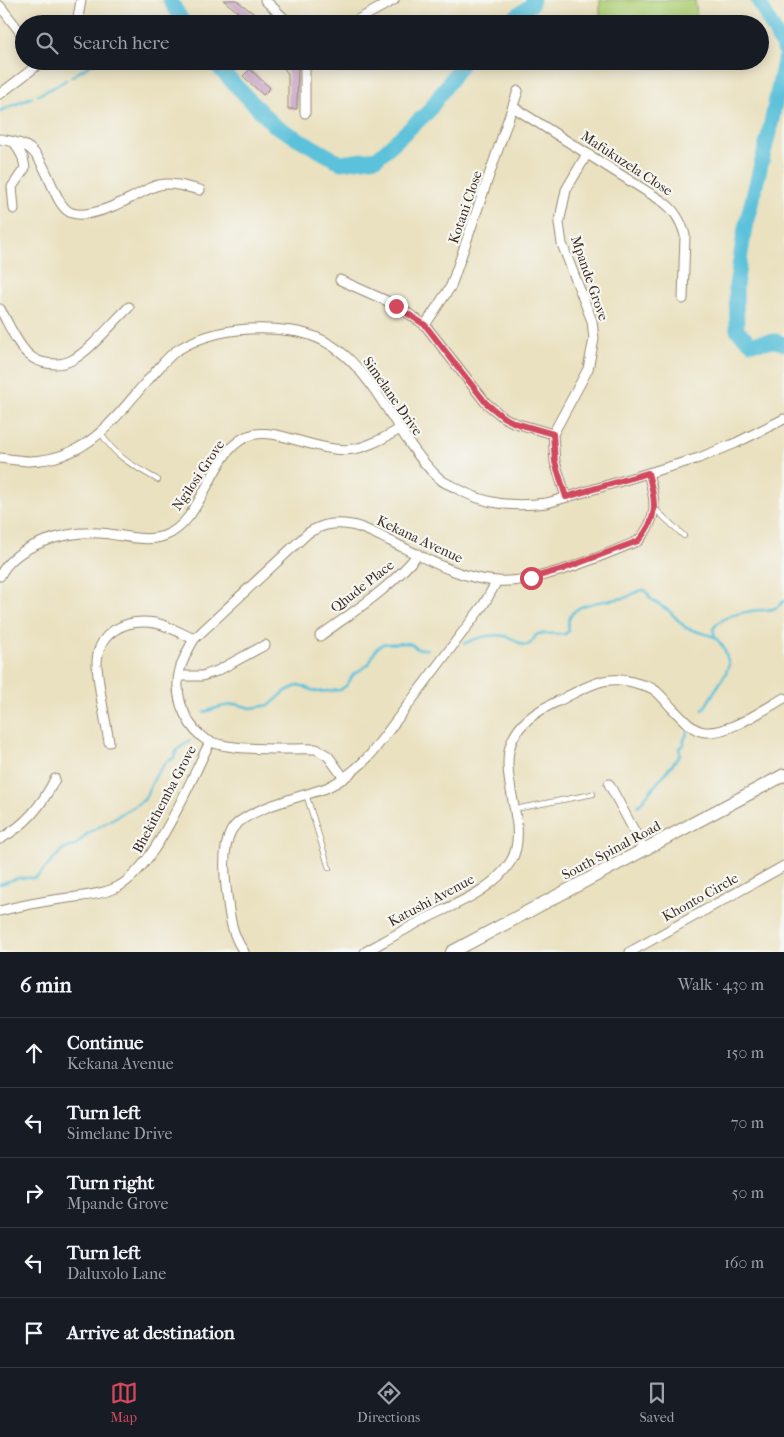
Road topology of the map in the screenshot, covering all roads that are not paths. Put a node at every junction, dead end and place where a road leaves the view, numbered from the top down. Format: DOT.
graph roads {
  1 [pos="80,0"];
  2 [pos="394,0"];
  3 [pos="268,1"];
  4 [pos="0,6"];
  5 [pos="78,15"];
  6 [pos="281,15"];
  7 [pos="366,15"];
  8 [pos="15,25"];
  9 [pos="31,70"];
  10 [pos="305,70"];
  11 [pos="518,91"];
  12 [pos="0,94"];
  13 [pos="513,107"];
  14 [pos="305,113"];
  15 [pos="0,139"];
  16 [pos="15,143"];
  17 [pos="587,154"];
  18 [pos="200,190"];
  19 [pos="14,209"];
  20 [pos="340,280"];
  21 [pos="683,299"];
  22 [pos="129,307"];
  23 [pos="0,309"];
  24 [pos="425,325"];
  25 [pos="784,419"];
  26 [pos="400,429"];
  27 [pos="102,433"];
  28 [pos="553,434"];
  29 [pos="0,458"];
  30 [pos="648,473"];
  31 [pos="158,480"];
  32 [pos="566,497"];
  33 [pos="655,509"];
  34 [pos="684,536"];
  35 [pos="418,554"];
  36 [pos="0,576"];
  37 [pos="497,581"];
  38 [pos="320,636"];
  39 [pos="194,639"];
  40 [pos="265,644"];
  41 [pos="179,676"];
  42 [pos="784,698"];
  43 [pos="109,742"];
  44 [pos="210,742"];
  45 [pos="784,775"];
  46 [pos="344,778"];
  47 [pos="55,779"];
  48 [pos="609,784"];
  49 [pos="306,794"];
  50 [pos="593,794"];
  51 [pos="515,809"];
  52 [pos="0,839"];
  53 [pos="644,849"];
  54 [pos="784,866"];
  55 [pos="329,868"];
  56 [pos="0,911"];
  57 [pos="244,952"];
  58 [pos="364,952"];
  59 [pos="452,952"];
  60 [pos="630,952"];
  1 -- 5 [label="street"];
  2 -- 7 [label="street"];
  3 -- 6 [label="street"];
  4 -- 8 [label="street"];
  9 -- 12 [label="street"];
  10 -- 14 [label="street"];
  11 -- 13 [label="street, Kotani Close"];
  13 -- 17 [label="street, Mafukuzela Close"];
  13 -- 24 [label="street, Kotani Close"];
  15 -- 16 [label="street"];
  16 -- 18 [label="street"];
  16 -- 19 [label="street"];
  17 -- 21 [label="street, Mafukuzela Close"];
  17 -- 28 [label="street, Mpande Grove"];
  20 -- 24 [label="street"];
  22 -- 23 [label="street"];
  24 -- 28 [label="street"];
  25 -- 30 [label="street, Simelane Drive"];
  26 -- 27 [label="street, Simelane Drive"];
  26 -- 32 [label="street, Simelane Drive"];
  26 -- 36 [label="street, Ngilosi Grove"];
  27 -- 29 [label="street, Simelane Drive"];
  27 -- 31 [label="lane"];
  28 -- 32 [label="street"];
  30 -- 32 [label="street, Simelane Drive"];
  30 -- 33 [label="street"];
  33 -- 34 [label="lane"];
  33 -- 37 [label="street, Kekana Avenue"];
  35 -- 37 [label="street, Kekana Avenue"];
  35 -- 38 [label="street, Qhude Place"];
  35 -- 39 [label="street, Kekana Avenue"];
  37 -- 46 [label="street"];
  39 -- 41 [label="street, Kekana Avenue"];
  39 -- 43 [label="street"];
  40 -- 41 [label="street"];
  41 -- 44 [label="street, Kekana Avenue"];
  42 -- 51 [label="street, Katushi Avenue"];
  44 -- 46 [label="street"];
  44 -- 56 [label="street, Bhekithemba Grove"];
  45 -- 53 [label="street, South Spinal Road"];
  46 -- 49 [label="street"];
  47 -- 52 [label="street"];
  48 -- 53 [label="street"];
  49 -- 55 [label="lane"];
  49 -- 57 [label="street"];
  50 -- 51 [label="lane"];
  51 -- 58 [label="street, Katushi Avenue"];
  53 -- 59 [label="street, South Spinal Road"];
  54 -- 60 [label="street, Khonto Circle"];
}
